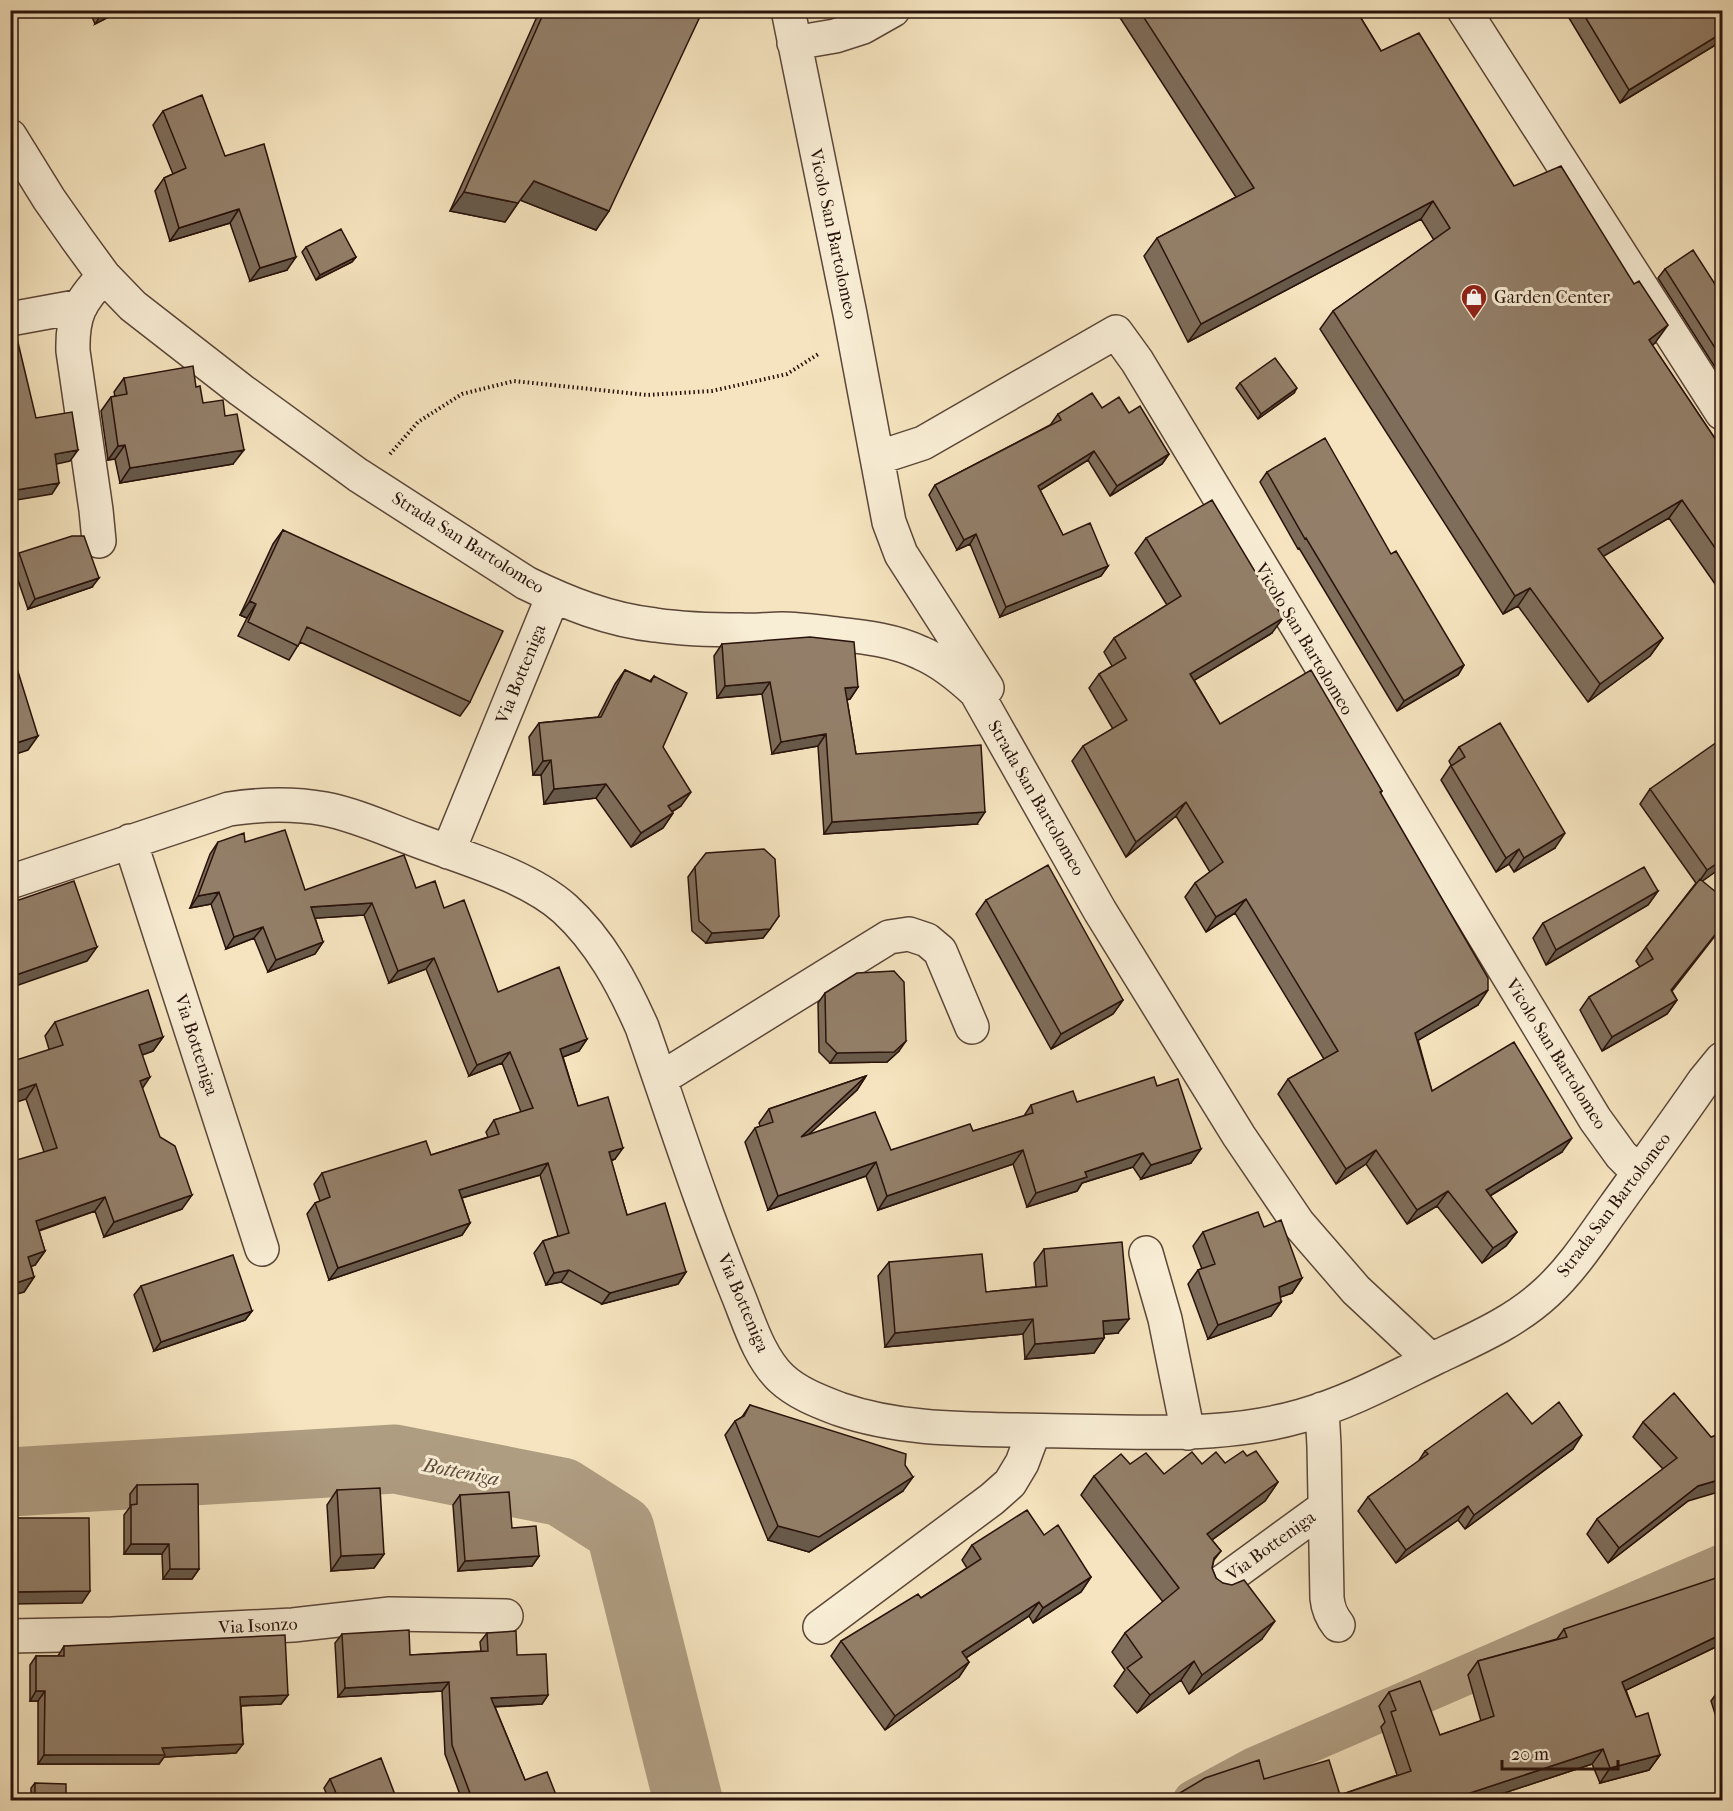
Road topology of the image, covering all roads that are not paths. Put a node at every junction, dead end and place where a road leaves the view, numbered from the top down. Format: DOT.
graph roads {
  1 [pos="788,10"];
  2 [pos="893,10"];
  3 [pos="1464,10"];
  4 [pos="794,43"];
  5 [pos="10,136"];
  6 [pos="104,276"];
  7 [pos="81,306"];
  8 [pos="10,319"];
  9 [pos="1722,413"];
  10 [pos="877,458"];
  11 [pos="99,541"];
  12 [pos="553,596"];
  13 [pos="992,721"];
  14 [pos="130,841"];
  15 [pos="448,852"];
  16 [pos="10,882"];
  17 [pos="972,1027"];
  18 [pos="1722,1059"];
  19 [pos="660,1079"];
  20 [pos="1639,1173"];
  21 [pos="262,1249"];
  22 [pos="1146,1254"];
  23 [pos="1431,1360"];
  24 [pos="1322,1409"];
  25 [pos="1034,1431"];
  26 [pos="1188,1433"];
  27 [pos="1325,1507"];
  28 [pos="1218,1585"];
  29 [pos="506,1616"];
  30 [pos="1338,1625"];
  31 [pos="820,1627"];
  32 [pos="10,1636"];
  1 -- 4 [label="street, Vicolo San Bartolomeo"];
  2 -- 4 [label="street"];
  3 -- 9 [label="street"];
  4 -- 10 [label="street, Vicolo San Bartolomeo"];
  5 -- 6 [label="street, Strada San Bartolomeo"];
  6 -- 7 [label="street"];
  6 -- 12 [label="street, Strada San Bartolomeo"];
  7 -- 8 [label="street"];
  7 -- 11 [label="street"];
  10 -- 13 [label="street, Vicolo San Bartolomeo"];
  10 -- 20 [label="street, Vicolo San Bartolomeo"];
  12 -- 13 [label="street, Strada San Bartolomeo"];
  12 -- 15 [label="street, Via Botteniga"];
  13 -- 23 [label="street, Strada San Bartolomeo"];
  14 -- 15 [label="street, Via Botteniga"];
  14 -- 16 [label="street, Via Botteniga"];
  14 -- 21 [label="street, Via Botteniga"];
  15 -- 19 [label="street, Via Botteniga"];
  17 -- 19 [label="street"];
  18 -- 20 [label="street, Strada San Bartolomeo"];
  19 -- 25 [label="street, Via Botteniga"];
  20 -- 23 [label="street, Strada San Bartolomeo"];
  22 -- 26 [label="street"];
  23 -- 24 [label="street, Via Botteniga"];
  24 -- 26 [label="street, Via Botteniga"];
  24 -- 27 [label="street, Via Botteniga"];
  25 -- 26 [label="street, Via Botteniga"];
  25 -- 31 [label="street"];
  27 -- 28 [label="street, Via Botteniga"];
  27 -- 30 [label="street, Via Botteniga"];
  29 -- 32 [label="street, Via Isonzo"];
}
